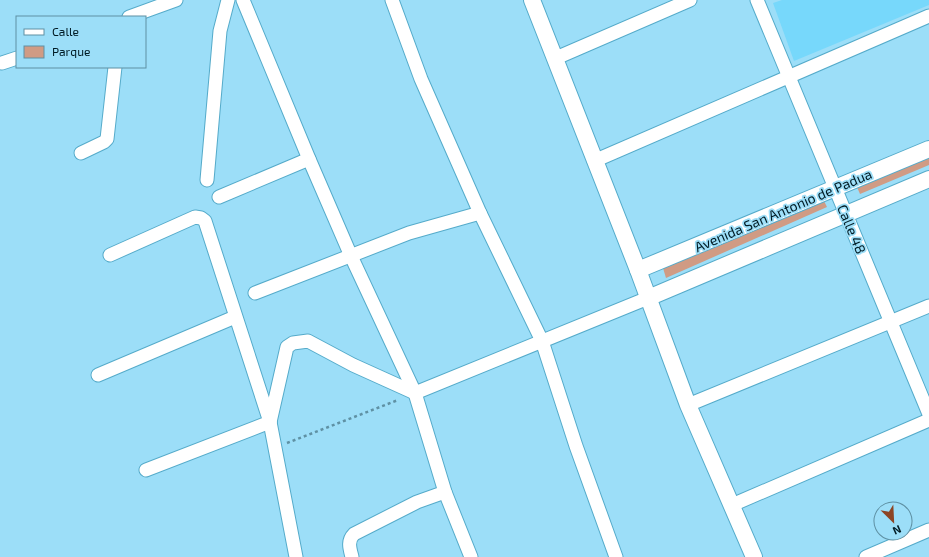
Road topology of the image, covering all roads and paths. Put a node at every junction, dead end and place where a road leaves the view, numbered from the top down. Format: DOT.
graph roads {
  1 [pos="176,0"];
  2 [pos="228,0"];
  3 [pos="243,0"];
  4 [pos="392,0"];
  5 [pos="532,0"];
  6 [pos="690,0"];
  7 [pos="757,0"];
  8 [pos="132,16"];
  9 [pos="929,16"];
  10 [pos="16,58"];
  11 [pos="556,58"];
  12 [pos="2,63"];
  13 [pos="115,68"];
  14 [pos="789,76"];
  15 [pos="929,149"];
  16 [pos="81,153"];
  17 [pos="309,159"];
  18 [pos="594,161"];
  19 [pos="207,180"];
  20 [pos="929,180"];
  21 [pos="835,188"];
  22 [pos="219,197"];
  23 [pos="480,213"];
  24 [pos="846,215"];
  25 [pos="110,255"];
  26 [pos="351,256"];
  27 [pos="638,270"];
  28 [pos="255,293"];
  29 [pos="648,298"];
  30 [pos="929,306"];
  31 [pos="235,316"];
  32 [pos="891,322"];
  33 [pos="542,341"];
  34 [pos="98,375"];
  35 [pos="415,393"];
  36 [pos="688,405"];
  37 [pos="929,414"];
  38 [pos="929,420"];
  39 [pos="270,422"];
  40 [pos="275,447"];
  41 [pos="146,470"];
  42 [pos="445,492"];
  43 [pos="732,505"];
  44 [pos="929,530"];
  45 [pos="296,557"];
  46 [pos="352,557"];
  47 [pos="471,557"];
  48 [pos="616,557"];
  49 [pos="754,557"];
  50 [pos="866,557"];
  1 -- 8 [label="street"];
  2 -- 19 [label="street"];
  3 -- 17 [label="street"];
  4 -- 23 [label="street"];
  5 -- 11 [label="street"];
  6 -- 11 [label="street"];
  7 -- 14 [label="street, Calle 48"];
  9 -- 14 [label="street"];
  10 -- 12 [label="street"];
  11 -- 18 [label="street"];
  13 -- 16 [label="street"];
  14 -- 18 [label="street"];
  14 -- 21 [label="street, Calle 48"];
  15 -- 21 [label="street, Avenida San Antonio de Padua"];
  17 -- 22 [label="street"];
  17 -- 26 [label="street"];
  18 -- 27 [label="street"];
  20 -- 24 [label="street, Avenida San Antonio de Padua"];
  21 -- 24 [label="street, Calle 48"];
  21 -- 27 [label="street, Avenida San Antonio de Padua"];
  23 -- 26 [label="street"];
  23 -- 33 [label="street"];
  24 -- 29 [label="street, Avenida San Antonio de Padua"];
  24 -- 32 [label="street, Calle 48"];
  25 -- 31 [label="street"];
  26 -- 28 [label="street"];
  26 -- 35 [label="street"];
  27 -- 29 [label="street"];
  29 -- 33 [label="street"];
  29 -- 36 [label="street"];
  30 -- 32 [label="street"];
  31 -- 34 [label="street"];
  31 -- 39 [label="street"];
  32 -- 36 [label="street"];
  32 -- 37 [label="street, Calle 48"];
  33 -- 35 [label="street"];
  33 -- 48 [label="street"];
  35 -- 39 [label="street"];
  35 -- 40 [label="path"];
  35 -- 42 [label="street"];
  36 -- 43 [label="street"];
  38 -- 43 [label="street"];
  39 -- 40 [label="street"];
  39 -- 41 [label="street"];
  40 -- 45 [label="street"];
  42 -- 46 [label="street"];
  42 -- 47 [label="street"];
  43 -- 49 [label="street"];
  44 -- 50 [label="street"];
}
